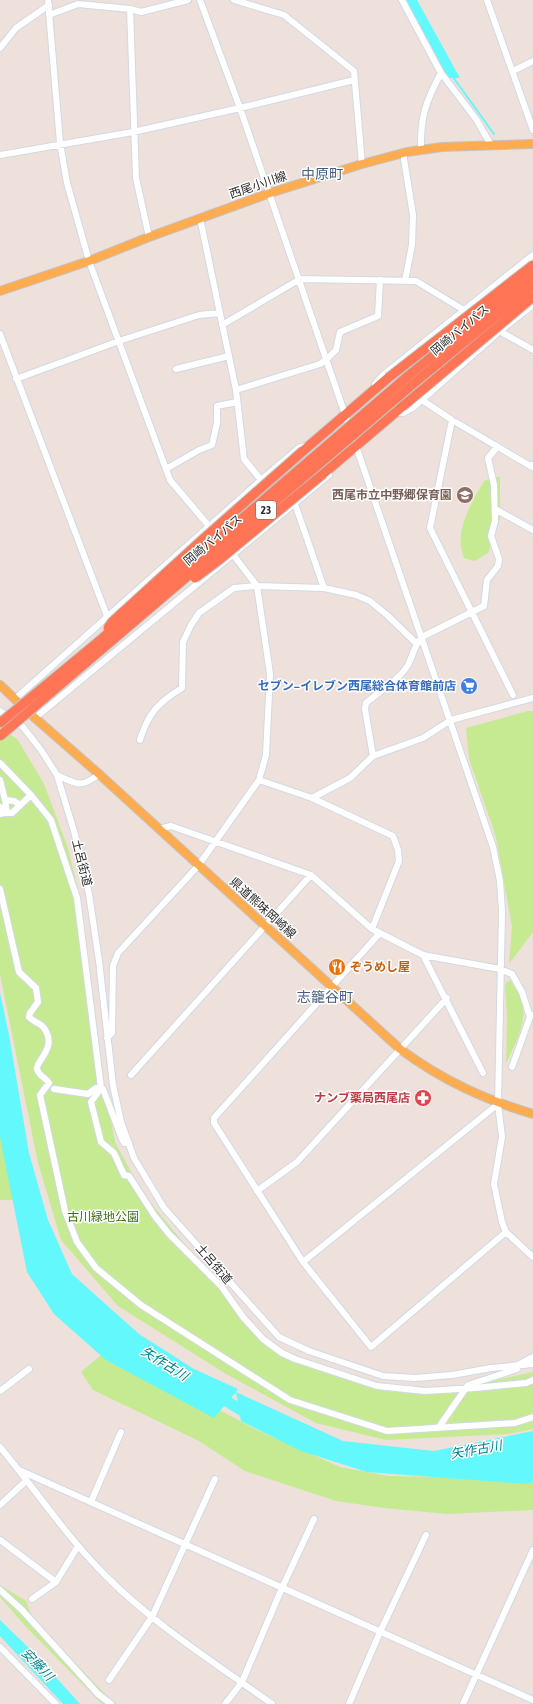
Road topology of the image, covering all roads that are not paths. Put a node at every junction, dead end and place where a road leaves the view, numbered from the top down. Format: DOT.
graph roads {
  1 [pos="188,0"];
  2 [pos="200,0"];
  3 [pos="234,0"];
  4 [pos="402,0"];
  5 [pos="487,0"];
  6 [pos="49,3"];
  7 [pos="130,9"];
  8 [pos="49,15"];
  9 [pos="0,48"];
  10 [pos="533,61"];
  11 [pos="513,70"];
  12 [pos="441,73"];
  13 [pos="354,80"];
  14 [pos="240,108"];
  15 [pos="533,130"];
  16 [pos="133,132"];
  17 [pos="60,144"];
  18 [pos="533,144"];
  19 [pos="490,145"];
  20 [pos="421,150"];
  21 [pos="403,153"];
  22 [pos="0,155"];
  23 [pos="362,164"];
  24 [pos="270,193"];
  25 [pos="200,218"];
  26 [pos="148,236"];
  27 [pos="533,255"];
  28 [pos="90,261"];
  29 [pos="533,265"];
  30 [pos="533,275"];
  31 [pos="300,279"];
  32 [pos="380,280"];
  33 [pos="405,281"];
  34 [pos="533,286"];
  35 [pos="0,291"];
  36 [pos="533,296"];
  37 [pos="533,305"];
  38 [pos="463,310"];
  39 [pos="220,313"];
  40 [pos="222,325"];
  41 [pos="500,331"];
  42 [pos="0,334"];
  43 [pos="118,341"];
  44 [pos="2,347"];
  45 [pos="533,350"];
  46 [pos="229,356"];
  47 [pos="327,359"];
  48 [pos="176,369"];
  49 [pos="16,380"];
  50 [pos="236,390"];
  51 [pos="364,399"];
  52 [pos="422,400"];
  53 [pos="237,402"];
  54 [pos="395,412"];
  55 [pos="346,415"];
  56 [pos="452,420"];
  57 [pos="356,446"];
  58 [pos="497,446"];
  59 [pos="306,449"];
  60 [pos="338,462"];
  61 [pos="533,465"];
  62 [pos="166,469"];
  63 [pos="261,480"];
  64 [pos="295,504"];
  65 [pos="494,509"];
  66 [pos="208,525"];
  67 [pos="533,530"];
  68 [pos="234,555"];
  69 [pos="257,586"];
  70 [pos="324,588"];
  71 [pos="472,612"];
  72 [pos="107,616"];
  73 [pos="123,632"];
  74 [pos="422,637"];
  75 [pos="98,642"];
  76 [pos="416,643"];
  77 [pos="0,685"];
  78 [pos="513,695"];
  79 [pos="533,698"];
  80 [pos="15,699"];
  81 [pos="0,711"];
  82 [pos="35,718"];
  83 [pos="451,720"];
  84 [pos="0,723"];
  85 [pos="0,736"];
  86 [pos="140,740"];
  87 [pos="373,756"];
  88 [pos="0,763"];
  89 [pos="99,774"];
  90 [pos="57,775"];
  91 [pos="259,780"];
  92 [pos="0,782"];
  93 [pos="31,795"];
  94 [pos="312,798"];
  95 [pos="4,800"];
  96 [pos="20,805"];
  97 [pos="0,807"];
  98 [pos="4,813"];
  99 [pos="159,829"];
  100 [pos="216,843"];
  101 [pos="198,866"];
  102 [pos="311,875"];
  103 [pos="0,889"];
  104 [pos="265,925"];
  105 [pos="372,929"];
  106 [pos="379,934"];
  107 [pos="423,955"];
  108 [pos="500,969"];
  109 [pos="332,987"];
  110 [pos="446,998"];
  111 [pos="532,1016"];
  112 [pos="107,1038"];
  113 [pos="400,1049"];
  114 [pos="512,1067"];
  115 [pos="483,1073"];
  116 [pos="131,1076"];
  117 [pos="100,1088"];
  118 [pos="54,1089"];
  119 [pos="498,1104"];
  120 [pos="533,1114"];
  121 [pos="129,1143"];
  122 [pos="257,1191"];
  123 [pos="506,1232"];
  124 [pos="533,1257"];
  125 [pos="303,1262"];
  126 [pos="533,1357"];
  127 [pos="533,1364"];
  128 [pos="518,1365"];
  129 [pos="28,1369"];
  130 [pos="533,1380"];
  131 [pos="465,1389"];
  132 [pos="0,1391"];
  133 [pos="533,1417"];
  134 [pos="439,1428"];
  135 [pos="122,1432"];
  136 [pos="0,1447"];
  137 [pos="19,1470"];
  138 [pos="215,1479"];
  139 [pos="26,1481"];
  140 [pos="90,1502"];
  141 [pos="0,1505"];
  142 [pos="314,1519"];
  143 [pos="426,1535"];
  144 [pos="0,1540"];
  145 [pos="185,1544"];
  146 [pos="78,1546"];
  147 [pos="533,1550"];
  148 [pos="56,1582"];
  149 [pos="282,1588"];
  150 [pos="0,1590"];
  151 [pos="32,1599"];
  152 [pos="152,1617"];
  153 [pos="380,1632"];
  154 [pos="0,1647"];
  155 [pos="475,1675"];
  156 [pos="109,1680"];
  157 [pos="242,1682"];
  158 [pos="533,1700"];
  159 [pos="56,1704"];
  160 [pos="111,1704"];
  161 [pos="226,1704"];
  162 [pos="272,1704"];
  163 [pos="349,1704"];
  164 [pos="463,1704"];
  1 -- 7 [label="street"];
  2 -- 14 [label="street"];
  3 -- 13 [label="street"];
  4 -- 12 [label="street"];
  5 -- 11 [label="street"];
  6 -- 8 [label="street"];
  6 -- 9 [label="street"];
  7 -- 8 [label="street"];
  7 -- 16 [label="street"];
  8 -- 17 [label="street"];
  10 -- 11 [label="street"];
  11 -- 15 [label="street"];
  12 -- 19 [label="street"];
  12 -- 20 [label="street"];
  13 -- 14 [label="street"];
  13 -- 23 [label="street"];
  14 -- 16 [label="street"];
  14 -- 24 [label="street"];
  16 -- 17 [label="street"];
  16 -- 26 [label="street"];
  17 -- 22 [label="street"];
  17 -- 28 [label="street"];
  18 -- 19 [label="main road, 西尾小川線"];
  19 -- 20 [label="main road, 西尾小川線"];
  20 -- 21 [label="main road, 西尾小川線"];
  21 -- 23 [label="main road, 西尾小川線"];
  21 -- 33 [label="street"];
  23 -- 24 [label="main road, 西尾小川線"];
  24 -- 25 [label="main road, 西尾小川線"];
  24 -- 31 [label="street"];
  25 -- 26 [label="main road, 西尾小川線"];
  25 -- 39 [label="street"];
  26 -- 28 [label="main road, 西尾小川線"];
  27 -- 38 [label="street"];
  28 -- 35 [label="main road, 西尾小川線"];
  28 -- 43 [label="street"];
  29 -- 51 [label="highway, 23, bridge"];
  30 -- 75 [label="highway, 岡崎バイパス / 23, bridge"];
  31 -- 32 [label="street"];
  31 -- 40 [label="street"];
  31 -- 47 [label="street"];
  32 -- 33 [label="street"];
  32 -- 47 [label="street"];
  33 -- 38 [label="street"];
  34 -- 73 [label="highway, 岡崎バイパス / 23, bridge"];
  36 -- 54 [label="highway, 23, bridge"];
  37 -- 41 [label="street"];
  38 -- 41 [label="street"];
  38 -- 51 [label="street"];
  39 -- 40 [label="street"];
  39 -- 43 [label="street"];
  40 -- 46 [label="street"];
  41 -- 45 [label="street"];
  41 -- 52 [label="street"];
  42 -- 44 [label="street"];
  43 -- 49 [label="street"];
  43 -- 62 [label="street"];
  44 -- 49 [label="street"];
  46 -- 48 [label="street"];
  46 -- 50 [label="street"];
  47 -- 50 [label="street"];
  47 -- 55 [label="street"];
  49 -- 72 [label="street"];
  50 -- 53 [label="street"];
  51 -- 55 [label="highway, 23"];
  52 -- 54 [label="street"];
  52 -- 56 [label="street"];
  53 -- 62 [label="street"];
  53 -- 63 [label="street"];
  54 -- 57 [label="highway, 23"];
  55 -- 57 [label="street"];
  55 -- 59 [label="highway, 23"];
  56 -- 58 [label="street"];
  56 -- 71 [label="street"];
  57 -- 60 [label="highway, 23"];
  57 -- 74 [label="street"];
  58 -- 61 [label="street"];
  58 -- 65 [label="street"];
  59 -- 63 [label="street"];
  59 -- 75 [label="highway, 23, bridge"];
  60 -- 64 [label="street"];
  60 -- 73 [label="highway, 23, bridge"];
  62 -- 66 [label="street"];
  63 -- 66 [label="street"];
  64 -- 68 [label="street"];
  64 -- 70 [label="street"];
  65 -- 67 [label="street"];
  65 -- 71 [label="street"];
  66 -- 68 [label="street"];
  66 -- 72 [label="street"];
  68 -- 69 [label="street"];
  68 -- 82 [label="street"];
  69 -- 70 [label="street"];
  69 -- 86 [label="street"];
  69 -- 91 [label="street"];
  70 -- 76 [label="street"];
  71 -- 74 [label="street"];
  71 -- 78 [label="street"];
  72 -- 80 [label="street"];
  73 -- 85 [label="highway, 岡崎バイパス / 23, bridge"];
  74 -- 76 [label="street"];
  74 -- 83 [label="street"];
  75 -- 84 [label="highway, 岡崎バイパス / 23, bridge"];
  76 -- 87 [label="street"];
  77 -- 80 [label="main road, 県道熊味岡崎線"];
  79 -- 83 [label="street"];
  80 -- 82 [label="main road, 県道熊味岡崎線"];
  81 -- 90 [label="street, 土呂街道"];
  82 -- 89 [label="main road, 県道熊味岡崎線"];
  83 -- 87 [label="street"];
  83 -- 108 [label="street"];
  87 -- 94 [label="street"];
  88 -- 93 [label="street"];
  89 -- 90 [label="street"];
  89 -- 99 [label="main road, 県道熊味岡崎線"];
  90 -- 112 [label="street, 土呂街道"];
  91 -- 94 [label="street"];
  91 -- 100 [label="street"];
  92 -- 95 [label="street"];
  93 -- 96 [label="street"];
  93 -- 117 [label="street"];
  94 -- 105 [label="street"];
  95 -- 96 [label="street"];
  95 -- 98 [label="street"];
  96 -- 98 [label="street"];
  97 -- 98 [label="street"];
  99 -- 100 [label="street"];
  99 -- 101 [label="main road, 県道熊味岡崎線"];
  100 -- 101 [label="street"];
  100 -- 102 [label="street"];
  101 -- 104 [label="main road, 県道熊味岡崎線"];
  101 -- 112 [label="street"];
  102 -- 104 [label="street"];
  102 -- 105 [label="street"];
  103 -- 134 [label="street"];
  104 -- 109 [label="main road, 県道熊味岡崎線"];
  104 -- 116 [label="street"];
  105 -- 106 [label="street"];
  106 -- 107 [label="street"];
  106 -- 109 [label="street"];
  107 -- 108 [label="street"];
  107 -- 110 [label="street"];
  108 -- 111 [label="street"];
  108 -- 119 [label="street"];
  109 -- 113 [label="main road, 県道熊味岡崎線"];
  109 -- 122 [label="street"];
  110 -- 113 [label="street"];
  110 -- 115 [label="street"];
  111 -- 114 [label="street"];
  112 -- 121 [label="street, 土呂街道"];
  113 -- 119 [label="main road, 県道熊味岡崎線"];
  113 -- 122 [label="street"];
  117 -- 118 [label="street"];
  117 -- 121 [label="street"];
  117 -- 131 [label="street"];
  119 -- 120 [label="main road, 県道熊味岡崎線"];
  119 -- 123 [label="street"];
  119 -- 125 [label="street"];
  121 -- 128 [label="street, 土呂街道"];
  122 -- 125 [label="street"];
  123 -- 124 [label="street"];
  123 -- 125 [label="street"];
  126 -- 128 [label="street"];
  127 -- 128 [label="street"];
  128 -- 131 [label="street"];
  129 -- 132 [label="street"];
  130 -- 131 [label="street"];
  131 -- 134 [label="street"];
  133 -- 134 [label="street"];
  135 -- 140 [label="street"];
  136 -- 137 [label="street"];
  137 -- 139 [label="street"];
  137 -- 140 [label="street"];
  138 -- 145 [label="street"];
  139 -- 141 [label="street"];
  139 -- 146 [label="street"];
  140 -- 145 [label="street"];
  142 -- 149 [label="street"];
  143 -- 153 [label="street"];
  144 -- 148 [label="street"];
  145 -- 149 [label="street"];
  145 -- 152 [label="street"];
  146 -- 148 [label="street"];
  146 -- 152 [label="street"];
  147 -- 155 [label="street"];
  148 -- 151 [label="street"];
  149 -- 153 [label="street"];
  149 -- 157 [label="street"];
  150 -- 160 [label="street"];
  152 -- 156 [label="street"];
  152 -- 157 [label="street"];
  153 -- 155 [label="street"];
  153 -- 163 [label="street"];
  154 -- 159 [label="street"];
  155 -- 158 [label="street"];
  155 -- 164 [label="street"];
  157 -- 161 [label="street"];
  157 -- 162 [label="street"];
}
